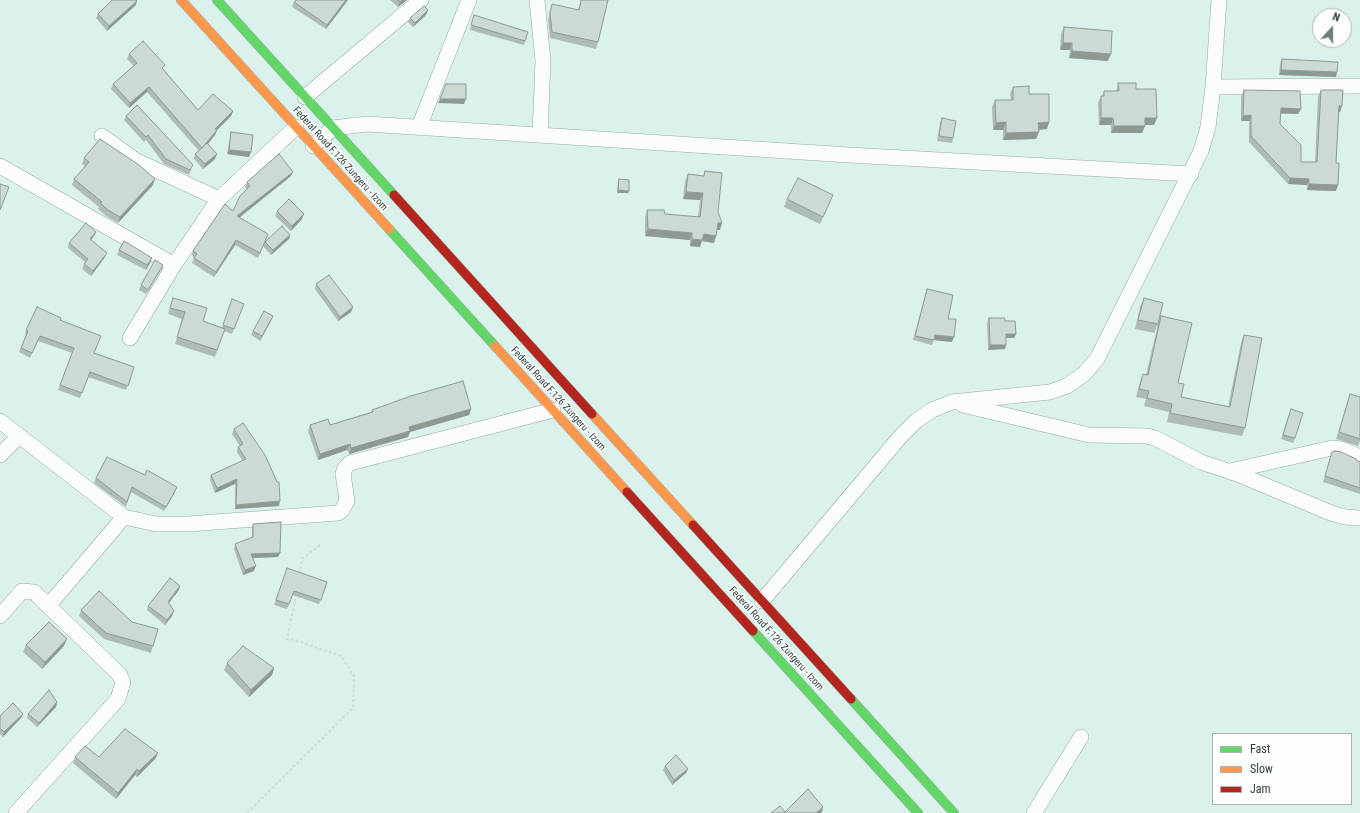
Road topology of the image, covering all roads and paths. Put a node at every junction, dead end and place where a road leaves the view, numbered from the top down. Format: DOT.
graph roads {
  1 [pos="181,0"];
  2 [pos="217,0"];
  3 [pos="421,0"];
  4 [pos="469,0"];
  5 [pos="537,0"];
  6 [pos="1219,0"];
  7 [pos="1360,86"];
  8 [pos="1213,87"];
  9 [pos="305,98"];
  10 [pos="296,127"];
  11 [pos="419,127"];
  12 [pos="333,128"];
  13 [pos="540,135"];
  14 [pos="102,136"];
  15 [pos="313,146"];
  16 [pos="0,166"];
  17 [pos="1191,174"];
  18 [pos="219,199"];
  19 [pos="174,265"];
  20 [pos="130,338"];
  21 [pos="952,402"];
  22 [pos="553,410"];
  23 [pos="0,421"];
  24 [pos="19,436"];
  25 [pos="0,455"];
  26 [pos="1360,457"];
  27 [pos="1230,472"];
  28 [pos="124,517"];
  29 [pos="1360,518"];
  30 [pos="320,545"];
  31 [pos="298,581"];
  32 [pos="297,588"];
  33 [pos="762,601"];
  34 [pos="48,606"];
  35 [pos="0,616"];
  36 [pos="1080,737"];
  37 [pos="876,766"];
  38 [pos="900,808"];
  39 [pos="16,813"];
  40 [pos="247,813"];
  41 [pos="918,813"];
  42 [pos="954,813"];
  43 [pos="1034,813"];
  1 -- 10 [label="main road, Federal Road F.126 Zungeru - Izom"];
  2 -- 9 [label="main road, Federal Road F.126 Zungeru - Izom"];
  3 -- 9 [label="street"];
  4 -- 11 [label="street"];
  5 -- 13 [label="street"];
  6 -- 8 [label="street"];
  7 -- 8 [label="street"];
  8 -- 17 [label="street"];
  9 -- 12 [label="main road, Federal Road F.126 Zungeru - Izom"];
  10 -- 15 [label="main road, Federal Road F.126 Zungeru - Izom"];
  10 -- 18 [label="street"];
  11 -- 12 [label="street"];
  11 -- 13 [label="street"];
  12 -- 15 [label="street"];
  12 -- 33 [label="main road, Federal Road F.126 Zungeru - Izom"];
  13 -- 17 [label="street"];
  14 -- 18 [label="street"];
  15 -- 22 [label="main road, Federal Road F.126 Zungeru - Izom"];
  16 -- 19 [label="street"];
  17 -- 21 [label="street"];
  18 -- 19 [label="street"];
  19 -- 20 [label="street"];
  21 -- 27 [label="street"];
  21 -- 33 [label="street"];
  22 -- 28 [label="street"];
  22 -- 37 [label="main road, Federal Road F.126 Zungeru - Izom"];
  23 -- 24 [label="street"];
  24 -- 25 [label="street"];
  24 -- 28 [label="street"];
  26 -- 27 [label="street"];
  27 -- 29 [label="street"];
  28 -- 34 [label="street"];
  30 -- 31 [label="path"];
  32 -- 40 [label="path"];
  33 -- 42 [label="main road, Federal Road F.126 Zungeru - Izom"];
  34 -- 35 [label="street"];
  34 -- 39 [label="street"];
  36 -- 43 [label="street"];
  37 -- 38 [label="main road"];
  37 -- 41 [label="main road, Federal Road F.126 Zungeru - Izom"];
}
